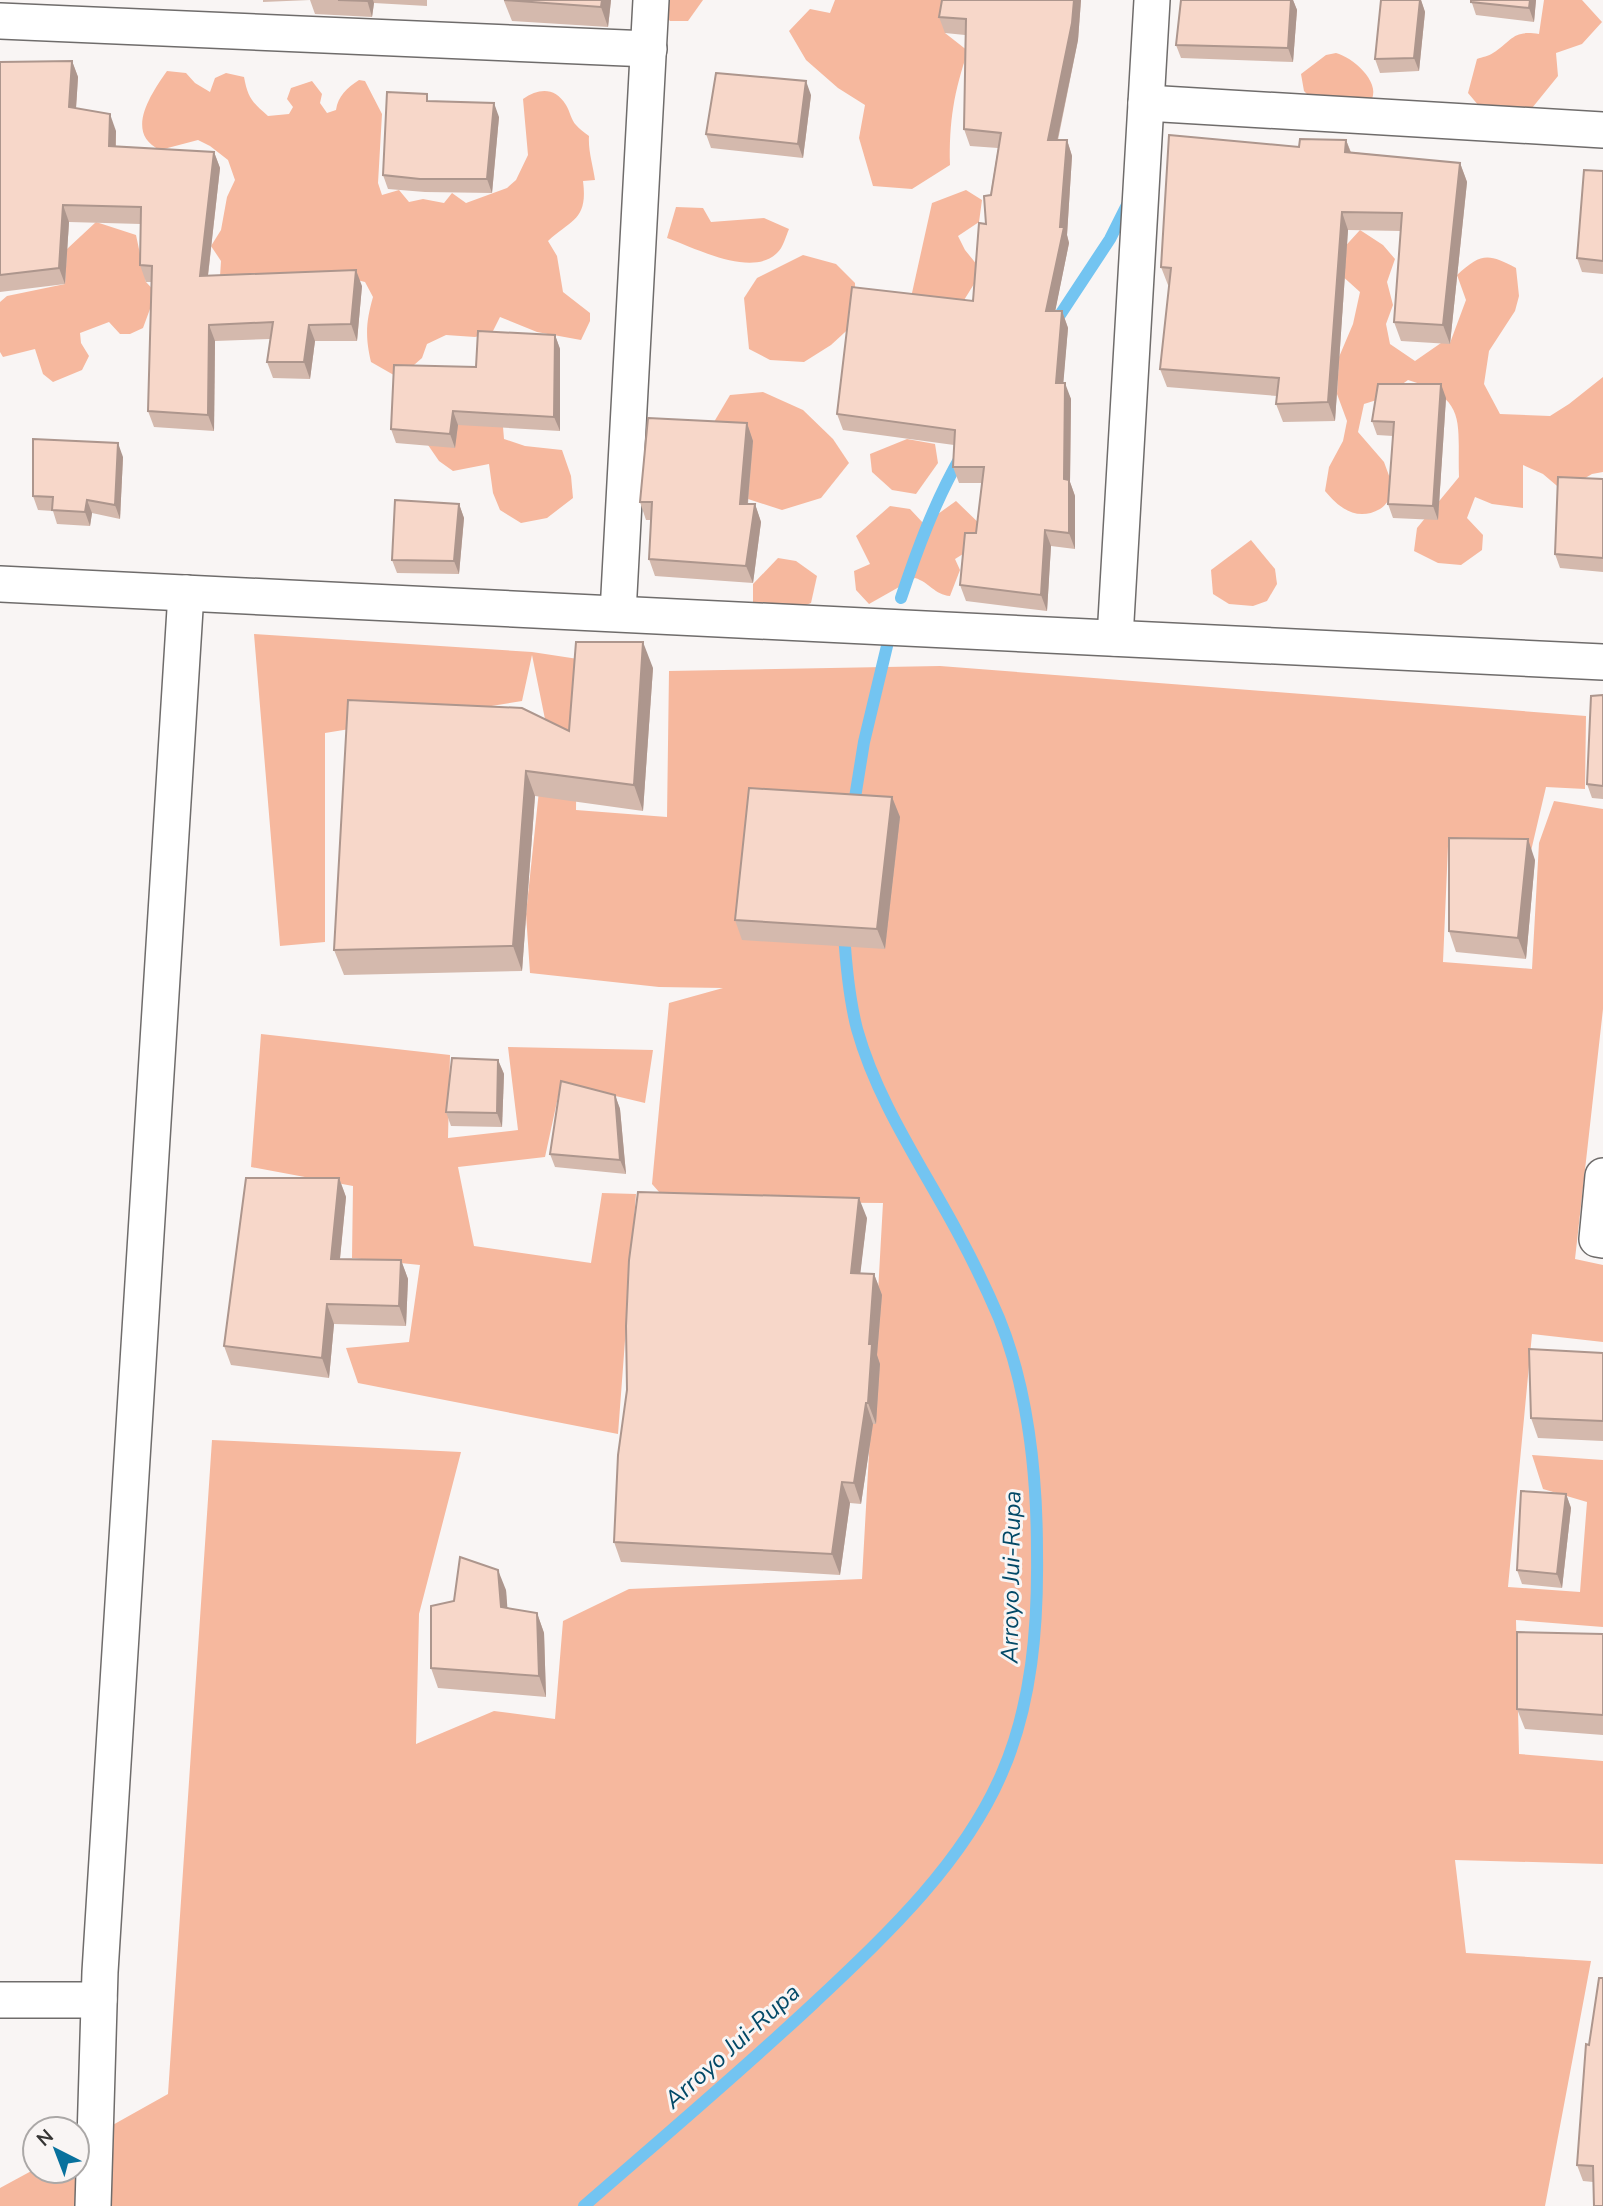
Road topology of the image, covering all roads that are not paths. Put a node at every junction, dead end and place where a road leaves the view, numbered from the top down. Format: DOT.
graph roads {
  1 [pos="651,0"];
  2 [pos="1152,0"];
  3 [pos="0,21"];
  4 [pos="649,49"];
  5 [pos="1146,103"];
  6 [pos="1603,130"];
  7 [pos="0,583"];
  8 [pos="186,593"];
  9 [pos="618,613"];
  10 [pos="1115,638"];
  11 [pos="1603,662"];
  12 [pos="1603,1176"];
  13 [pos="1603,1240"];
  14 [pos="0,2000"];
  15 [pos="99,2000"];
  16 [pos="93,2206"];
  1 -- 4 [label="street"];
  2 -- 5 [label="street"];
  3 -- 4 [label="street"];
  4 -- 9 [label="street"];
  5 -- 6 [label="street"];
  5 -- 10 [label="street"];
  7 -- 8 [label="street"];
  8 -- 9 [label="street"];
  8 -- 15 [label="street"];
  9 -- 10 [label="street"];
  10 -- 11 [label="street"];
  12 -- 13 [label="street"];
  14 -- 15 [label="street"];
  15 -- 16 [label="street"];
}
